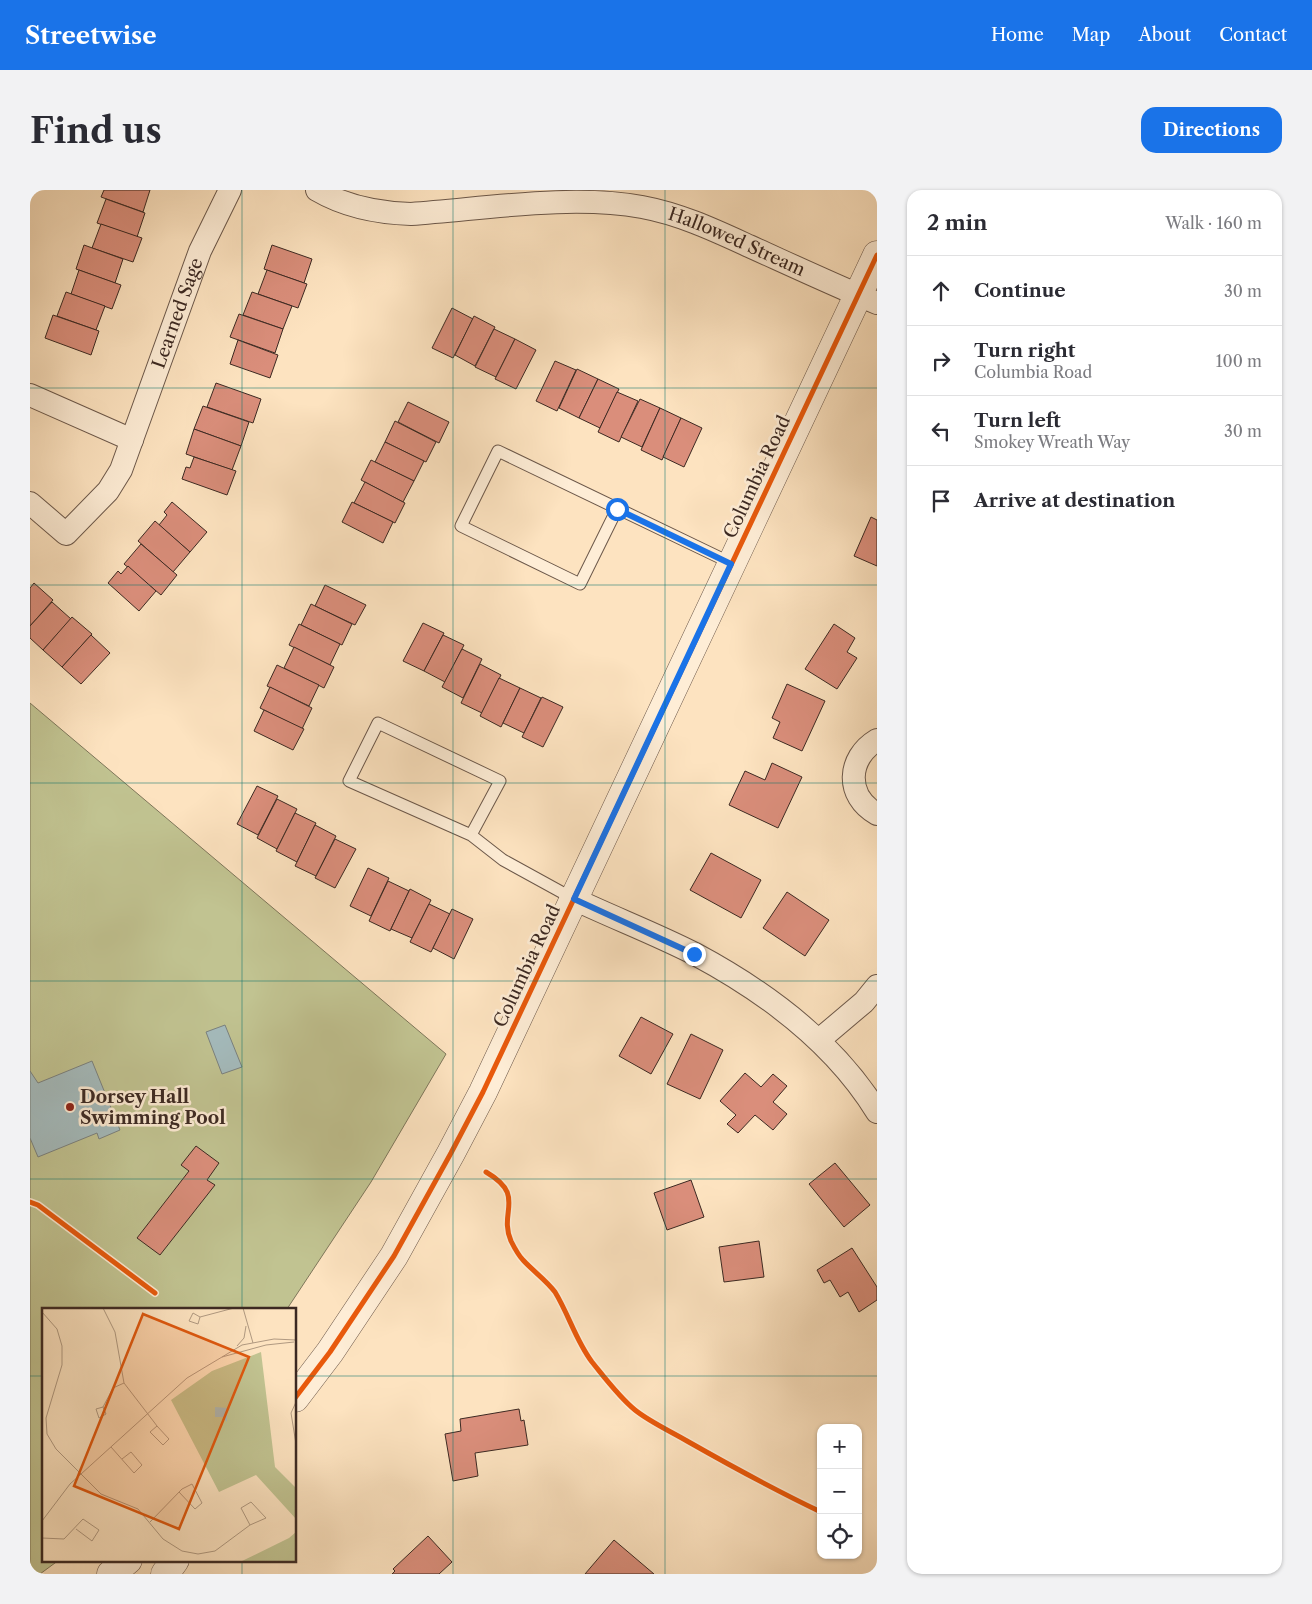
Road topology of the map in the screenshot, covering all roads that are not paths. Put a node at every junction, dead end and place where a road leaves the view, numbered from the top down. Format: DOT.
graph roads {
  1 [pos="230,190"];
  2 [pos="317,190"];
  3 [pos="877,255"];
  4 [pos="867,299"];
  5 [pos="30,395"];
  6 [pos="132,440"];
  7 [pos="30,504"];
  8 [pos="617,509"];
  9 [pos="731,564"];
  10 [pos="877,740"];
  11 [pos="877,814"];
  12 [pos="471,835"];
  13 [pos="574,899"];
  14 [pos="877,986"];
  15 [pos="819,1040"];
  16 [pos="877,1112"];
  17 [pos="296,1397"];
  18 [pos="126,1562"];
  19 [pos="174,1562"];
  20 [pos="111,1574"];
  21 [pos="165,1574"];
  1 -- 6 [label="street, Learned Sage"];
  2 -- 4 [label="street, Hallowed Stream"];
  3 -- 4 [label="street, Columbia Road"];
  4 -- 9 [label="street, Columbia Road"];
  5 -- 6 [label="street"];
  6 -- 7 [label="street, Learned Sage"];
  8 -- 8 [label="lane"];
  8 -- 9 [label="lane"];
  9 -- 13 [label="street, Columbia Road"];
  10 -- 11 [label="street"];
  12 -- 12 [label="lane"];
  12 -- 13 [label="lane"];
  13 -- 15 [label="street"];
  13 -- 17 [label="street, Columbia Road"];
  14 -- 15 [label="street"];
  15 -- 16 [label="street"];
  18 -- 20 [label="street"];
  19 -- 21 [label="street"];
}
